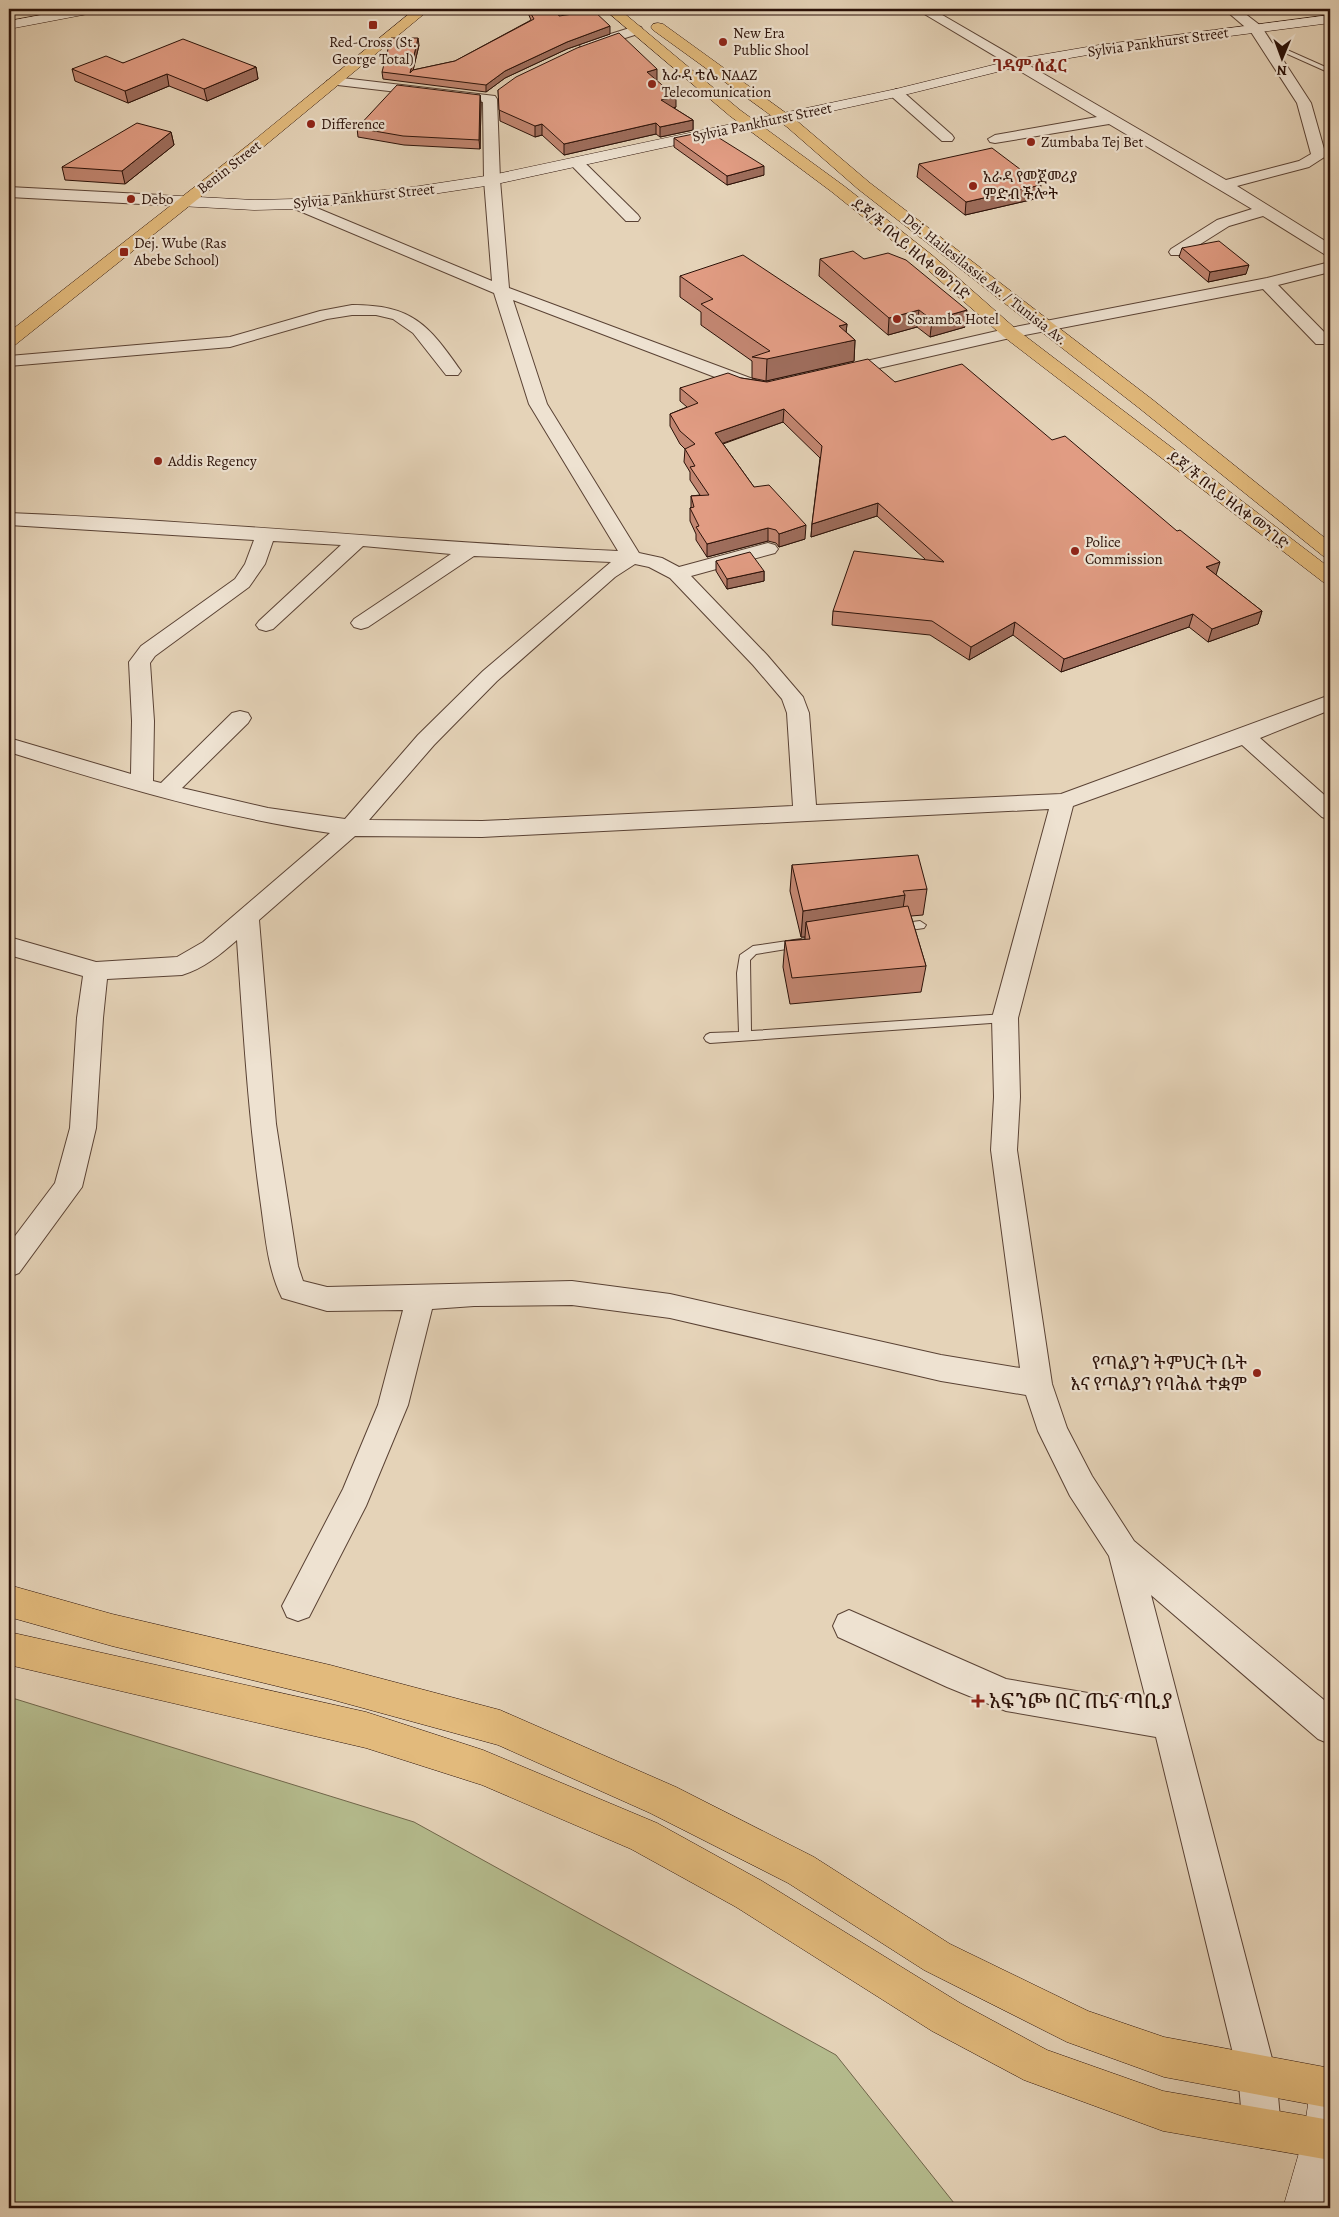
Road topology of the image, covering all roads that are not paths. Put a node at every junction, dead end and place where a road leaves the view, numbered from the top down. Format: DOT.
graph roads {
  1 [pos="93,9"];
  2 [pos="423,9"];
  3 [pos="612,9"];
  4 [pos="637,9"];
  5 [pos="923,9"];
  6 [pos="1231,9"];
  7 [pos="1330,19"];
  8 [pos="9,25"];
  9 [pos="1256,28"];
  10 [pos="636,30"];
  11 [pos="1265,42"];
  12 [pos="570,54"];
  13 [pos="1017,63"];
  14 [pos="1330,71"];
  15 [pos="334,81"];
  16 [pos="502,89"];
  17 [pos="896,93"];
  18 [pos="490,99"];
  19 [pos="783,118"];
  20 [pos="1110,119"];
  21 [pos="749,124"];
  22 [pos="947,138"];
  23 [pos="995,139"];
  24 [pos="235,142"];
  25 [pos="256,145"];
  26 [pos="1324,157"];
  27 [pos="578,162"];
  28 [pos="492,180"];
  29 [pos="1223,185"];
  30 [pos="9,192"];
  31 [pos="180,195"];
  32 [pos="161,200"];
  33 [pos="295,204"];
  34 [pos="1265,210"];
  35 [pos="137,216"];
  36 [pos="632,218"];
  37 [pos="1330,251"];
  38 [pos="1177,252"];
  39 [pos="1330,267"];
  40 [pos="1267,283"];
  41 [pos="501,290"];
  42 [pos="1046,327"];
  43 [pos="1010,333"];
  44 [pos="1322,340"];
  45 [pos="9,341"];
  46 [pos="9,361"];
  47 [pos="452,371"];
  48 [pos="819,377"];
  49 [pos="774,387"];
  50 [pos="9,519"];
  51 [pos="265,535"];
  52 [pos="358,540"];
  53 [pos="768,549"];
  54 [pos="470,550"];
  55 [pos="1330,552"];
  56 [pos="632,557"];
  57 [pos="676,574"];
  58 [pos="1330,578"];
  59 [pos="361,623"];
  60 [pos="266,624"];
  61 [pos="1330,702"];
  62 [pos="240,718"];
  63 [pos="1245,736"];
  64 [pos="9,745"];
  65 [pos="142,785"];
  66 [pos="165,792"];
  67 [pos="1063,801"];
  68 [pos="1330,812"];
  69 [pos="805,815"];
  70 [pos="350,828"];
  71 [pos="247,917"];
  72 [pos="920,925"];
  73 [pos="881,931"];
  74 [pos="812,941"];
  75 [pos="9,946"];
  76 [pos="96,971"];
  77 [pos="1005,1018"];
  78 [pos="746,1035"];
  79 [pos="710,1038"];
  80 [pos="9,1265"];
  81 [pos="420,1298"];
  82 [pos="1037,1384"];
  83 [pos="1123,1551"];
  84 [pos="9,1602"];
  85 [pos="298,1606"];
  86 [pos="849,1626"];
  87 [pos="9,1648"];
  88 [pos="1169,1723"];
  89 [pos="1330,1727"];
  90 [pos="500,1728"];
  91 [pos="483,1768"];
  92 [pos="1257,2074"];
  93 [pos="1330,2090"];
  94 [pos="1262,2130"];
  95 [pos="1326,2139"];
  96 [pos="1304,2208"];
  1 -- 8 [label="street"];
  2 -- 15 [label="main road, Benin Street"];
  3 -- 10 [label="main road, ደጃ/ች በላይ ዘለቀ መንገድ"];
  4 -- 19 [label="main road, Dej. Hailesilassie Av. / Tunisia Av."];
  5 -- 13 [label="street"];
  6 -- 9 [label="street"];
  7 -- 9 [label="street, Sylvia Pankhurst Street"];
  9 -- 11 [label="street"];
  9 -- 13 [label="street, Sylvia Pankhurst Street"];
  10 -- 12 [label="street"];
  10 -- 21 [label="main road, ደጃ/ች በላይ ዘለቀ መንገድ"];
  11 -- 14 [label="lane"];
  11 -- 26 [label="street"];
  13 -- 17 [label="street, Sylvia Pankhurst Street"];
  13 -- 20 [label="street"];
  15 -- 18 [label="street"];
  15 -- 25 [label="main road, Benin Street"];
  16 -- 18 [label="street"];
  17 -- 19 [label="street, Sylvia Pankhurst Street"];
  17 -- 22 [label="street"];
  18 -- 28 [label="street"];
  19 -- 21 [label="street, Sylvia Pankhurst Street"];
  19 -- 42 [label="main road, Dej. Hailesilassie Av. / Tunisia Av."];
  20 -- 23 [label="street"];
  20 -- 29 [label="street"];
  21 -- 27 [label="street, Sylvia Pankhurst Street"];
  21 -- 43 [label="main road, ደጃ/ች በላይ ዘለቀ መንገድ"];
  24 -- 25 [label="main road"];
  25 -- 31 [label="main road, Benin Street"];
  26 -- 29 [label="street"];
  27 -- 28 [label="street, Sylvia Pankhurst Street"];
  27 -- 36 [label="street"];
  28 -- 33 [label="street, Sylvia Pankhurst Street"];
  28 -- 41 [label="street"];
  29 -- 34 [label="street"];
  30 -- 32 [label="street"];
  31 -- 32 [label="street, Sylvia Pankhurst Street"];
  31 -- 33 [label="street, Sylvia Pankhurst Street"];
  31 -- 45 [label="main road, Benin Street"];
  32 -- 35 [label="main road"];
  33 -- 41 [label="street"];
  34 -- 37 [label="street"];
  34 -- 38 [label="street"];
  39 -- 40 [label="street"];
  40 -- 42 [label="street"];
  40 -- 44 [label="street"];
  41 -- 49 [label="street"];
  41 -- 56 [label="street"];
  42 -- 43 [label="street"];
  42 -- 55 [label="main road, Dej. Hailesilassie Av. / Tunisia Av."];
  43 -- 48 [label="street"];
  43 -- 58 [label="main road, ደጃ/ች በላይ ዘለቀ መንገድ"];
  46 -- 47 [label="street"];
  50 -- 51 [label="street"];
  51 -- 52 [label="street"];
  51 -- 65 [label="street"];
  52 -- 54 [label="street"];
  52 -- 60 [label="street"];
  53 -- 57 [label="street"];
  54 -- 56 [label="street"];
  54 -- 59 [label="street"];
  56 -- 57 [label="street"];
  56 -- 70 [label="street"];
  57 -- 69 [label="street"];
  61 -- 63 [label="street"];
  62 -- 66 [label="street"];
  63 -- 67 [label="street"];
  63 -- 68 [label="street"];
  64 -- 65 [label="street"];
  65 -- 66 [label="street"];
  66 -- 70 [label="street"];
  67 -- 69 [label="street"];
  67 -- 77 [label="street"];
  69 -- 70 [label="street"];
  70 -- 71 [label="street"];
  71 -- 76 [label="street"];
  71 -- 81 [label="street"];
  72 -- 73 [label="lane"];
  74 -- 78 [label="lane"];
  75 -- 76 [label="street"];
  76 -- 80 [label="street"];
  77 -- 78 [label="lane"];
  77 -- 82 [label="street"];
  78 -- 79 [label="lane"];
  81 -- 82 [label="street"];
  81 -- 85 [label="street"];
  82 -- 83 [label="street"];
  83 -- 88 [label="street"];
  83 -- 89 [label="street"];
  84 -- 90 [label="main road"];
  86 -- 88 [label="street"];
  87 -- 91 [label="main road"];
  88 -- 92 [label="street"];
  90 -- 91 [label="main road"];
  90 -- 92 [label="main road"];
  91 -- 94 [label="main road"];
  92 -- 93 [label="main road"];
  92 -- 94 [label="street"];
  93 -- 95 [label="street"];
  94 -- 95 [label="main road"];
  95 -- 96 [label="street"];
}
